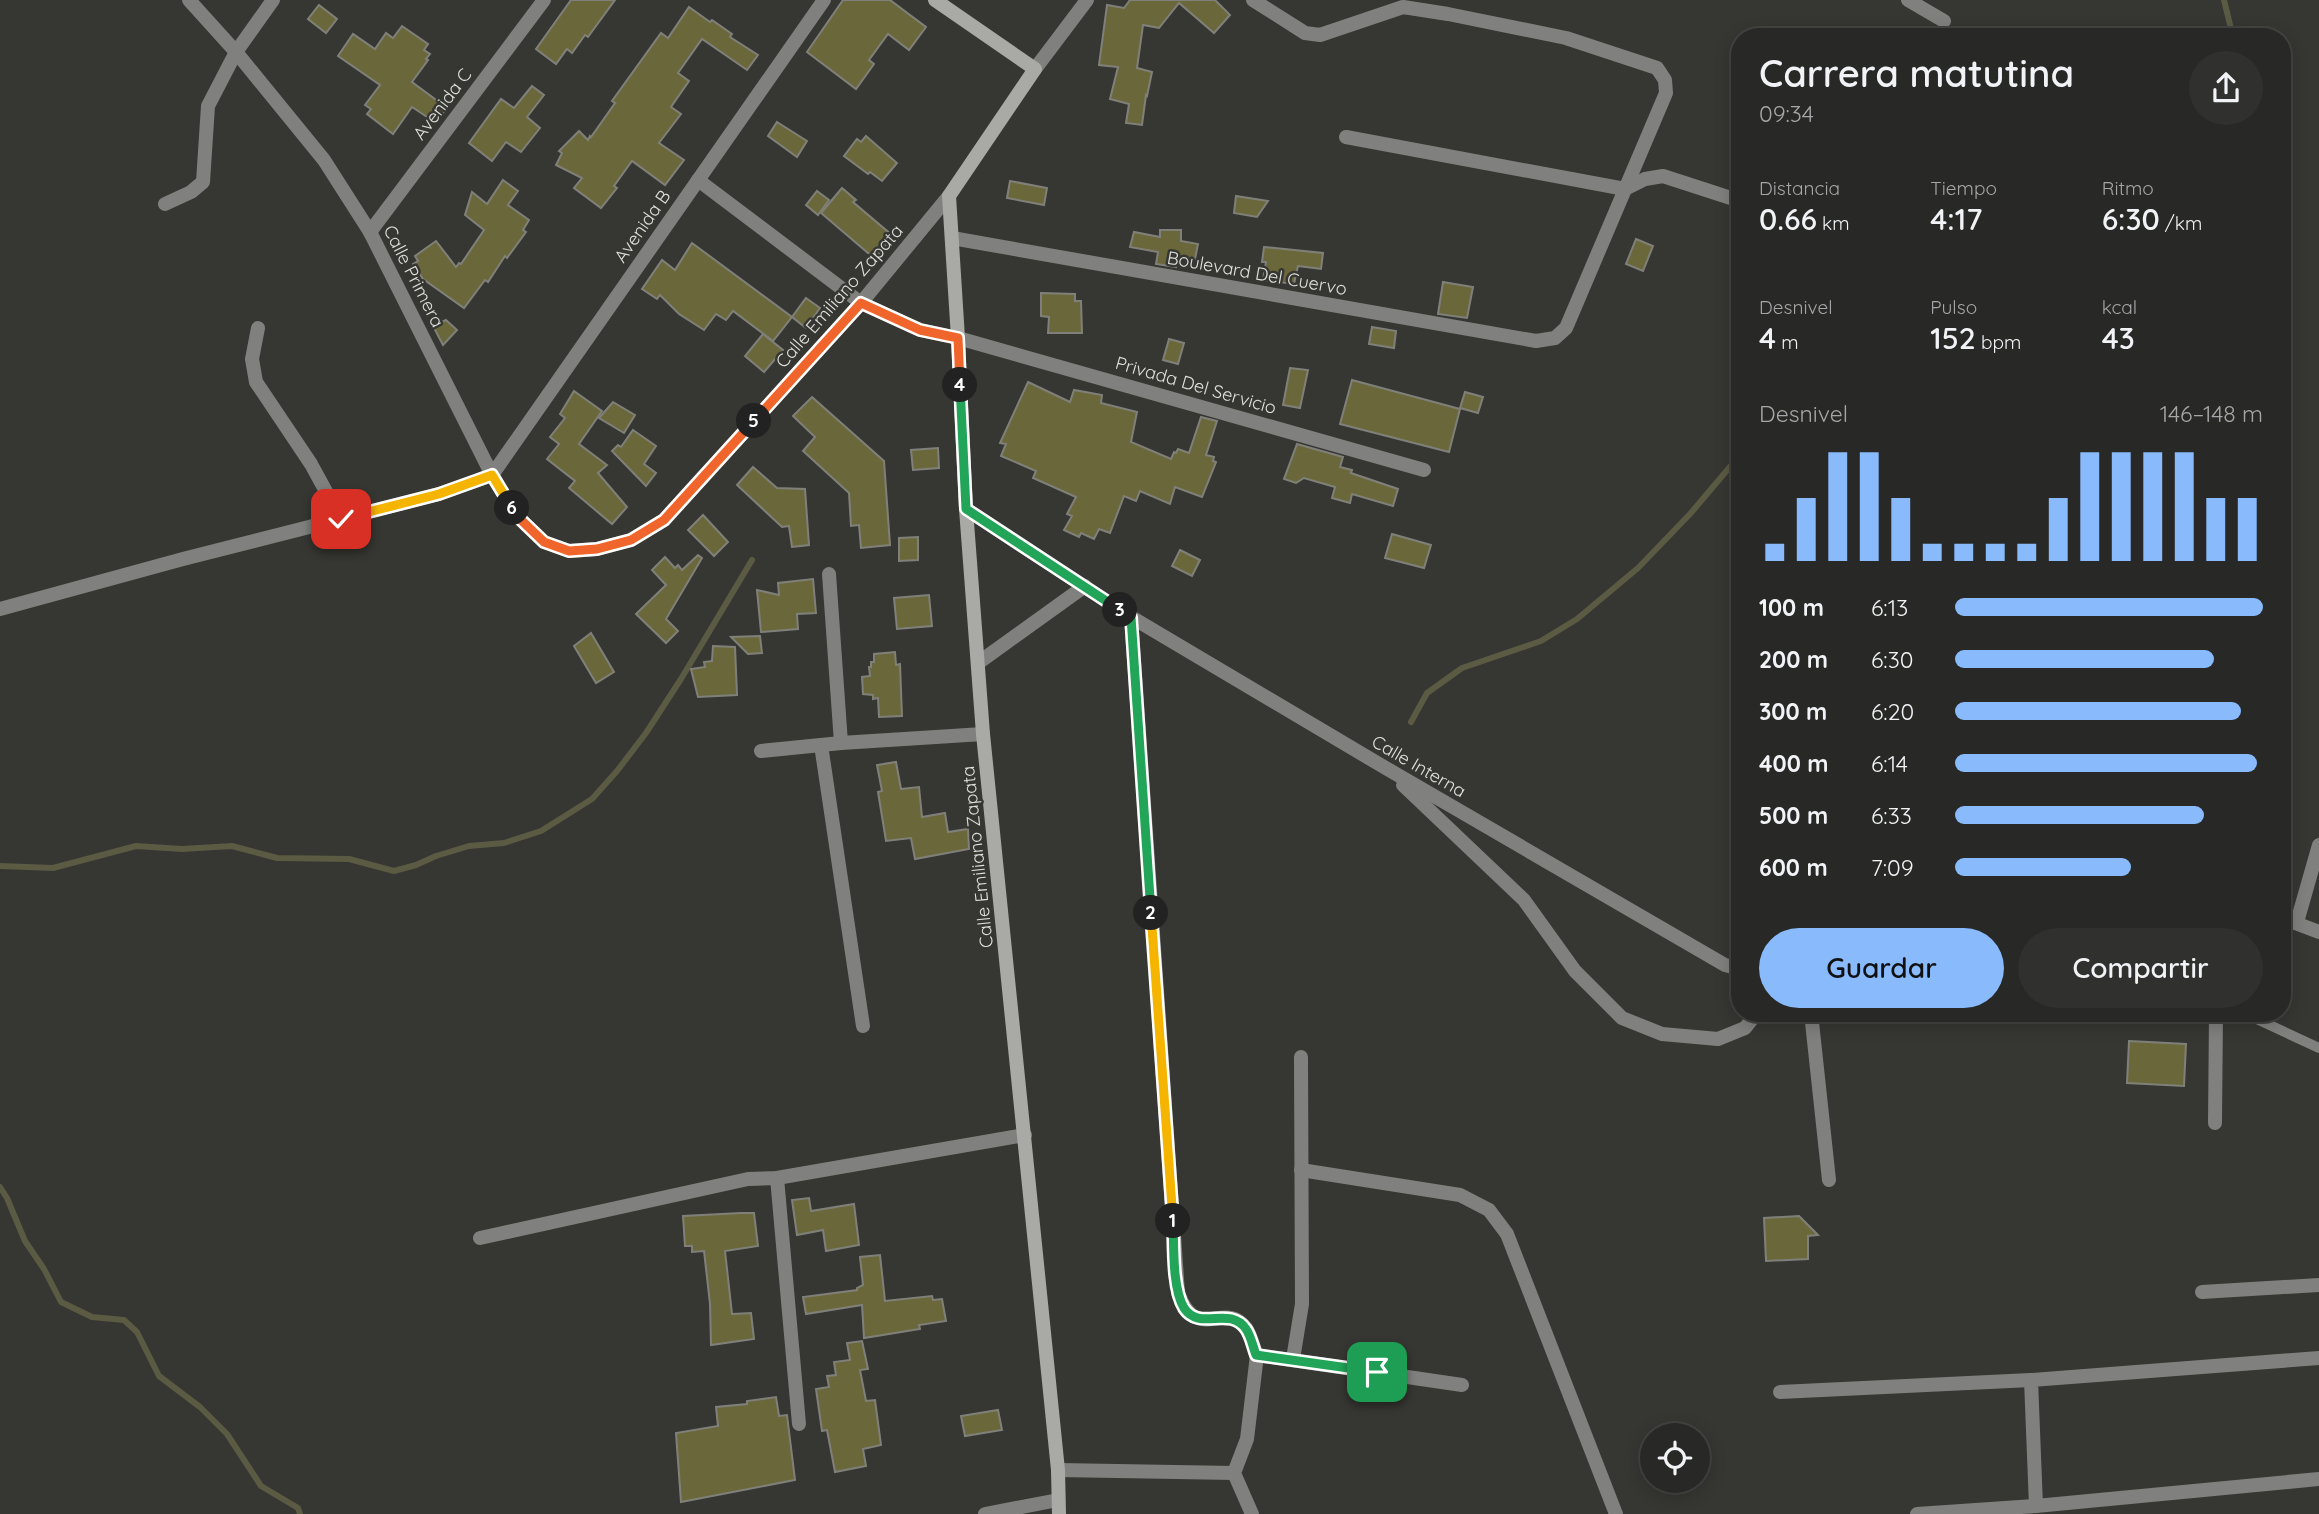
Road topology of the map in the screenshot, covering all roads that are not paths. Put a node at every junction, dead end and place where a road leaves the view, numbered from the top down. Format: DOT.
graph roads {
  1 [pos="189,0"];
  2 [pos="273,0"];
  3 [pos="544,0"];
  4 [pos="824,0"];
  5 [pos="935,0"];
  6 [pos="1087,0"];
  7 [pos="1253,0"];
  8 [pos="1908,0"];
  9 [pos="1944,21"];
  10 [pos="236,52"];
  11 [pos="1035,69"];
  12 [pos="1346,137"];
  13 [pos="698,180"];
  14 [pos="1625,189"];
  15 [pos="948,195"];
  16 [pos="1731,198"];
  17 [pos="165,204"];
  18 [pos="370,232"];
  19 [pos="952,239"];
  20 [pos="861,303"];
  21 [pos="258,328"];
  22 [pos="958,338"];
  23 [pos="1424,470"];
  24 [pos="492,475"];
  25 [pos="966,509"];
  26 [pos="341,519"];
  27 [pos="597,549"];
  28 [pos="829,574"];
  29 [pos="1085,586"];
  30 [pos="0,609"];
  31 [pos="1131,617"];
  32 [pos="978,663"];
  33 [pos="983,734"];
  34 [pos="841,743"];
  35 [pos="821,745"];
  36 [pos="761,751"];
  37 [pos="1384,767"];
  38 [pos="2319,845"];
  39 [pos="2291,920"];
  40 [pos="2297,922"];
  41 [pos="2319,932"];
  42 [pos="1731,967"];
  43 [pos="1750,1022"];
  44 [pos="1812,1022"];
  45 [pos="2216,1022"];
  46 [pos="2263,1022"];
  47 [pos="863,1027"];
  48 [pos="2319,1048"];
  49 [pos="1301,1057"];
  50 [pos="2215,1123"];
  51 [pos="1025,1135"];
  52 [pos="1301,1170"];
  53 [pos="777,1178"];
  54 [pos="1829,1180"];
  55 [pos="480,1238"];
  56 [pos="2319,1285"];
  57 [pos="2202,1292"];
  58 [pos="1256,1355"];
  59 [pos="2319,1357"];
  60 [pos="1293,1359"];
  61 [pos="2031,1380"];
  62 [pos="1462,1385"];
  63 [pos="1780,1392"];
  64 [pos="799,1424"];
  65 [pos="1058,1470"];
  66 [pos="1234,1473"];
  67 [pos="2319,1479"];
  68 [pos="2036,1506"];
  69 [pos="1059,1507"];
  70 [pos="985,1514"];
  71 [pos="1252,1514"];
  72 [pos="1616,1514"];
  73 [pos="1917,1514"];
  1 -- 10 [label="street, Calle Primera"];
  2 -- 10 [label="street"];
  3 -- 18 [label="street, Avenida C"];
  4 -- 13 [label="street, Avenida B"];
  5 -- 11 [label="main road"];
  6 -- 11 [label="street, Calle Emiliano Zapata"];
  7 -- 14 [label="street"];
  8 -- 9 [label="street"];
  10 -- 17 [label="street"];
  10 -- 18 [label="street, Calle Primera"];
  11 -- 15 [label="main road, Calle Emiliano Zapata"];
  12 -- 14 [label="street"];
  13 -- 20 [label="street, Privada Del Servicio"];
  13 -- 24 [label="street, Avenida B"];
  14 -- 16 [label="street"];
  14 -- 19 [label="street, Boulevard Del Cuervo"];
  15 -- 19 [label="main road, Calle Emiliano Zapata"];
  15 -- 20 [label="street, Calle Emiliano Zapata"];
  18 -- 24 [label="street, Calle Primera"];
  19 -- 22 [label="main road, Calle Emiliano Zapata"];
  20 -- 22 [label="street, Privada Del Servicio"];
  20 -- 27 [label="street, Calle Emiliano Zapata"];
  21 -- 26 [label="street"];
  22 -- 23 [label="street, Privada Del Servicio"];
  22 -- 25 [label="main road, Calle Emiliano Zapata"];
  24 -- 26 [label="street"];
  24 -- 27 [label="street, Calle Primera"];
  25 -- 29 [label="street, Calle Interna"];
  25 -- 32 [label="main road, Calle Emiliano Zapata"];
  26 -- 30 [label="street"];
  28 -- 34 [label="street"];
  29 -- 31 [label="street, Calle Interna"];
  29 -- 32 [label="street"];
  31 -- 37 [label="street, Calle Interna"];
  31 -- 58 [label="street"];
  32 -- 33 [label="main road, Calle Emiliano Zapata"];
  33 -- 34 [label="street"];
  33 -- 51 [label="main road, Calle Emiliano Zapata"];
  34 -- 35 [label="street"];
  35 -- 36 [label="street"];
  35 -- 47 [label="street"];
  37 -- 42 [label="street, Calle Interna"];
  37 -- 43 [label="street"];
  38 -- 40 [label="street"];
  39 -- 40 [label="street"];
  40 -- 41 [label="street"];
  44 -- 54 [label="street"];
  45 -- 50 [label="street"];
  46 -- 48 [label="lane"];
  49 -- 52 [label="street"];
  51 -- 53 [label="street"];
  51 -- 65 [label="main road, Calle Emiliano Zapata"];
  52 -- 60 [label="street"];
  52 -- 72 [label="street"];
  53 -- 55 [label="street"];
  53 -- 64 [label="street"];
  56 -- 57 [label="street"];
  58 -- 60 [label="street"];
  58 -- 66 [label="street"];
  59 -- 61 [label="street"];
  60 -- 62 [label="street"];
  61 -- 63 [label="street"];
  61 -- 68 [label="street"];
  65 -- 66 [label="street"];
  65 -- 69 [label="main road, Calle Emiliano Zapata"];
  66 -- 71 [label="street"];
  67 -- 68 [label="street"];
  68 -- 73 [label="street"];
  69 -- 70 [label="street"];
}
